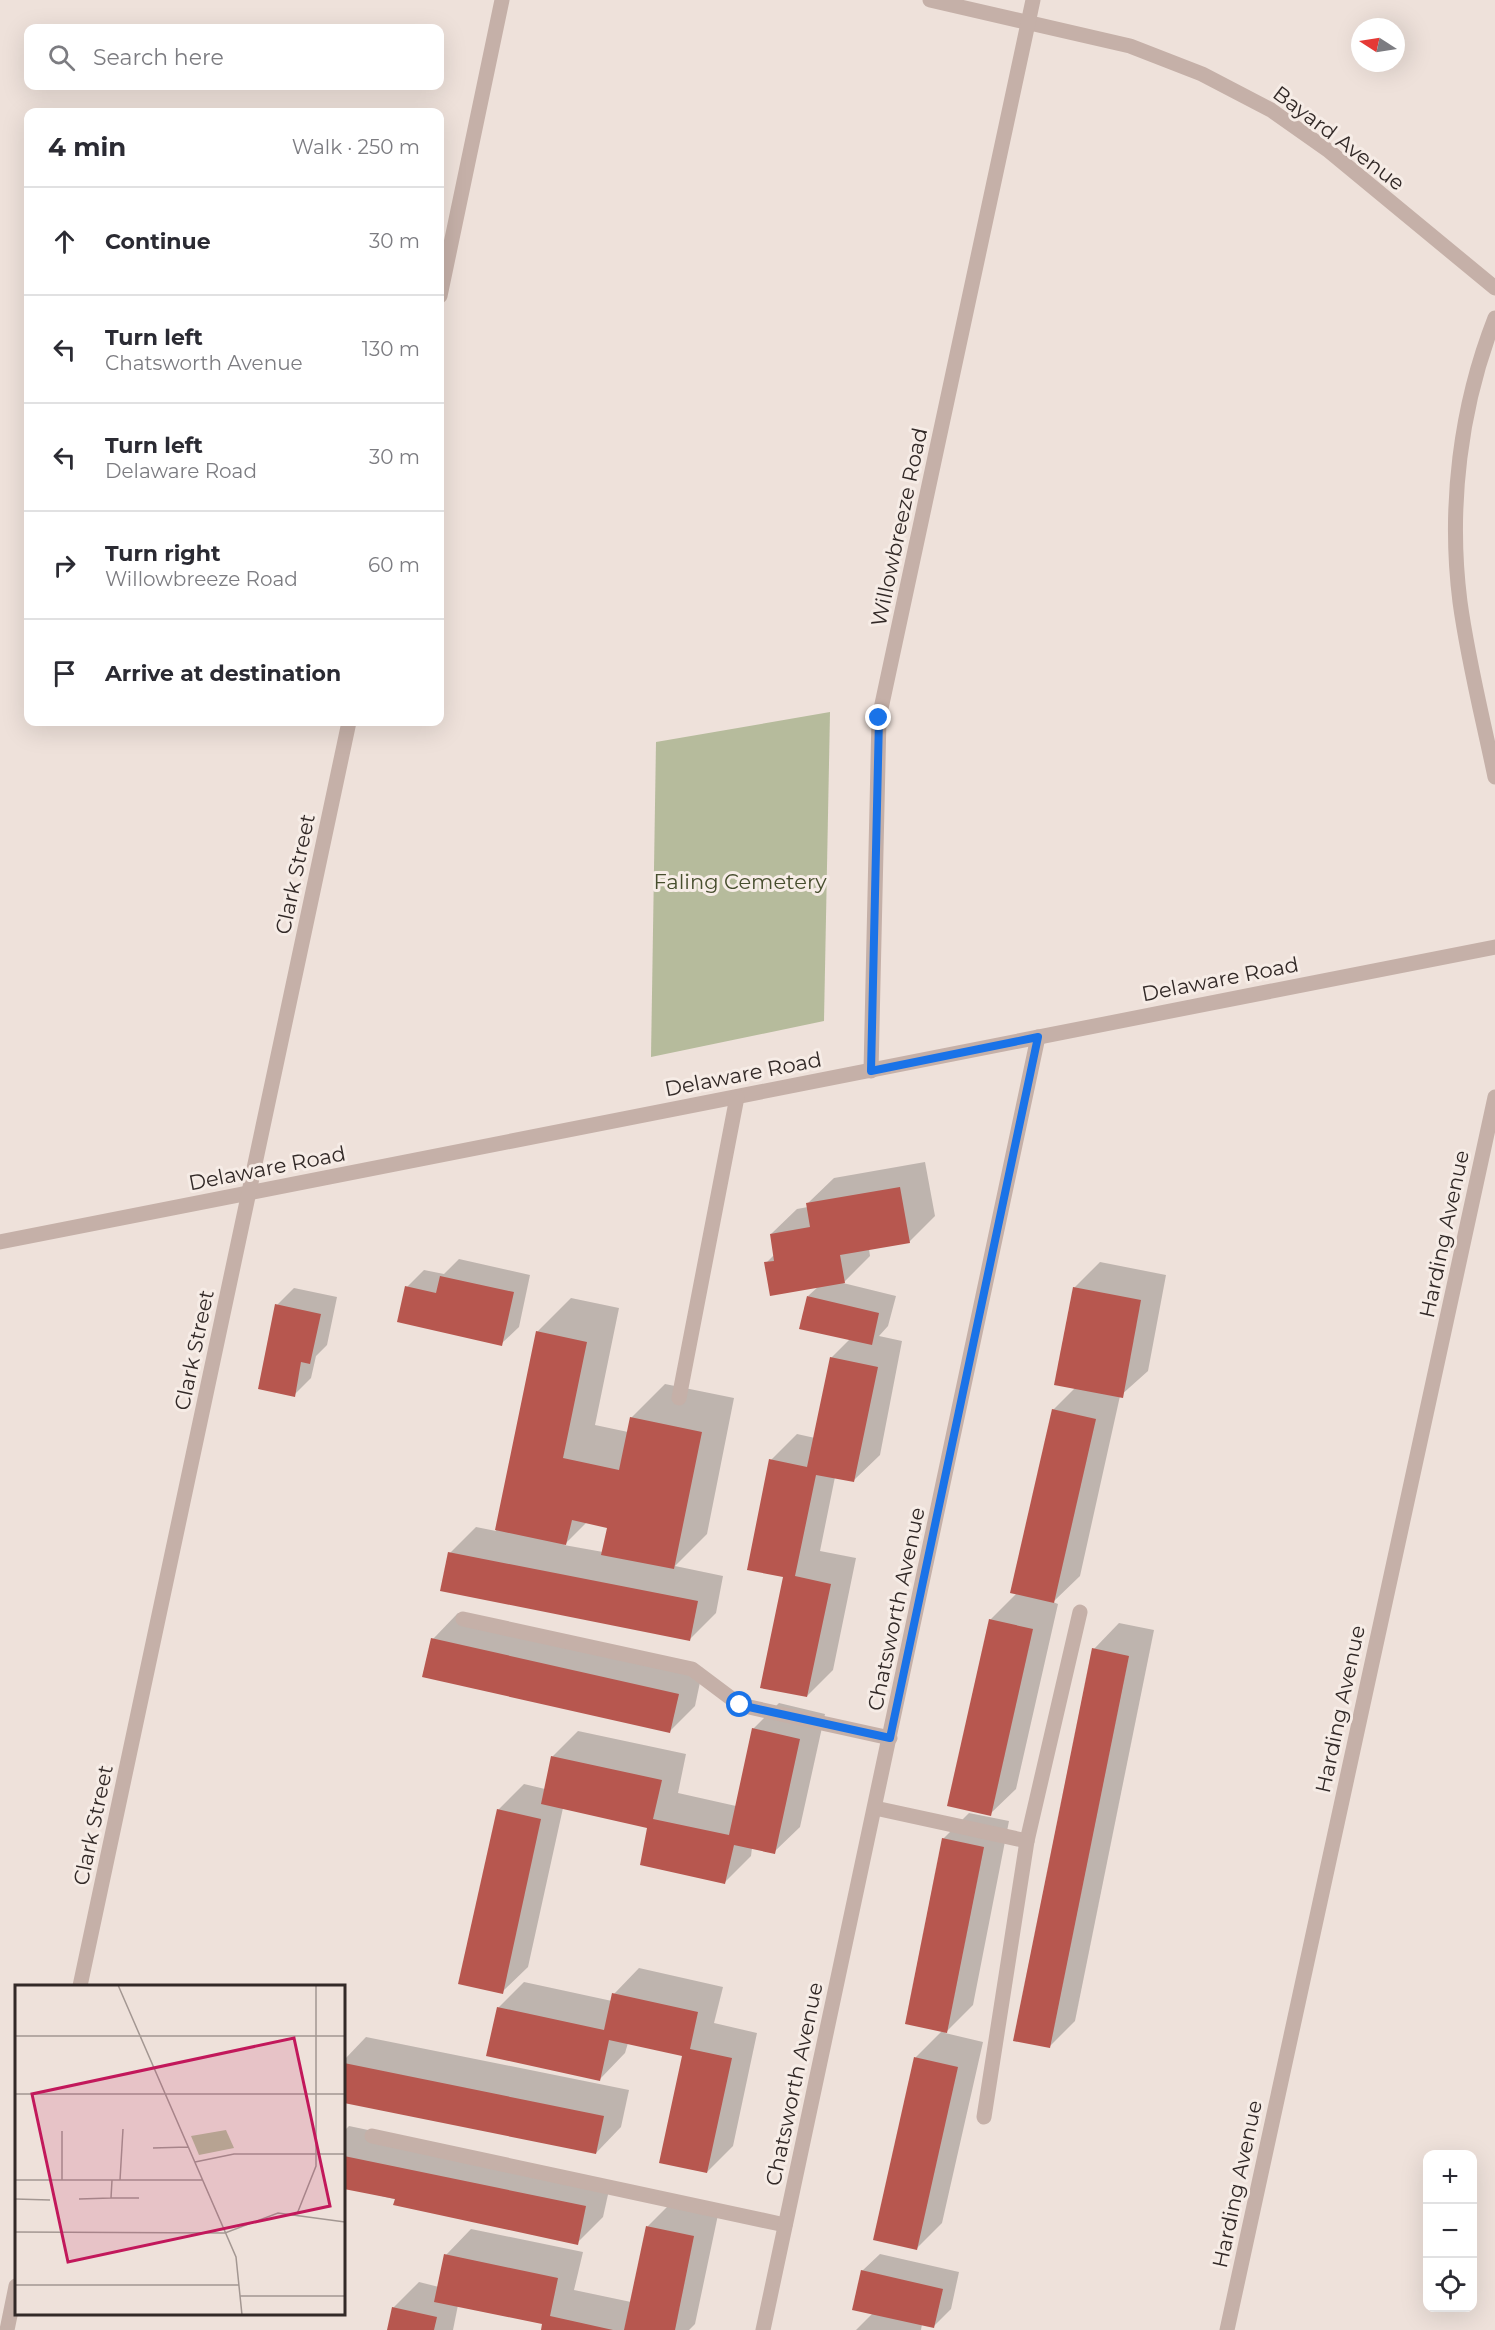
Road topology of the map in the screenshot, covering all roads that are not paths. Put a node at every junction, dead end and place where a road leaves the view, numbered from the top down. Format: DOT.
graph roads {
  1 [pos="502,0"];
  2 [pos="930,0"];
  3 [pos="1033,0"];
  4 [pos="1028,23"];
  5 [pos="444,277"];
  6 [pos="1495,288"];
  7 [pos="1495,318"];
  8 [pos="348,726"];
  9 [pos="1495,777"];
  10 [pos="1495,947"];
  11 [pos="1038,1037"];
  12 [pos="871,1071"];
  13 [pos="737,1097"];
  14 [pos="1495,1097"];
  15 [pos="249,1193"];
  16 [pos="0,1242"];
  17 [pos="679,1398"];
  18 [pos="1080,1612"];
  19 [pos="463,1619"];
  20 [pos="890,1738"];
  21 [pos="875,1808"];
  22 [pos="1027,1841"];
  23 [pos="80,1985"];
  24 [pos="984,2117"];
  25 [pos="372,2136"];
  26 [pos="785,2225"];
  27 [pos="15,2291"];
  28 [pos="7,2330"];
  29 [pos="763,2330"];
  30 [pos="1227,2330"];
  1 -- 5 [label="street"];
  2 -- 4 [label="street, Bayard Avenue"];
  3 -- 4 [label="street, Willowbreeze Road"];
  4 -- 6 [label="street, Bayard Avenue"];
  4 -- 12 [label="street, Willowbreeze Road"];
  7 -- 9 [label="street"];
  8 -- 15 [label="street, Clark Street"];
  10 -- 11 [label="street, Delaware Road"];
  11 -- 12 [label="street, Delaware Road"];
  11 -- 20 [label="street, Chatsworth Avenue"];
  12 -- 13 [label="street, Delaware Road"];
  13 -- 15 [label="street, Delaware Road"];
  13 -- 17 [label="street"];
  14 -- 30 [label="street, Harding Avenue"];
  15 -- 16 [label="street, Delaware Road"];
  15 -- 23 [label="street, Clark Street"];
  18 -- 22 [label="street"];
  19 -- 20 [label="street"];
  20 -- 21 [label="street, Chatsworth Avenue"];
  21 -- 22 [label="street"];
  21 -- 26 [label="street, Chatsworth Avenue"];
  22 -- 24 [label="street"];
  25 -- 26 [label="street"];
  26 -- 29 [label="street, Chatsworth Avenue"];
  27 -- 28 [label="street"];
}
